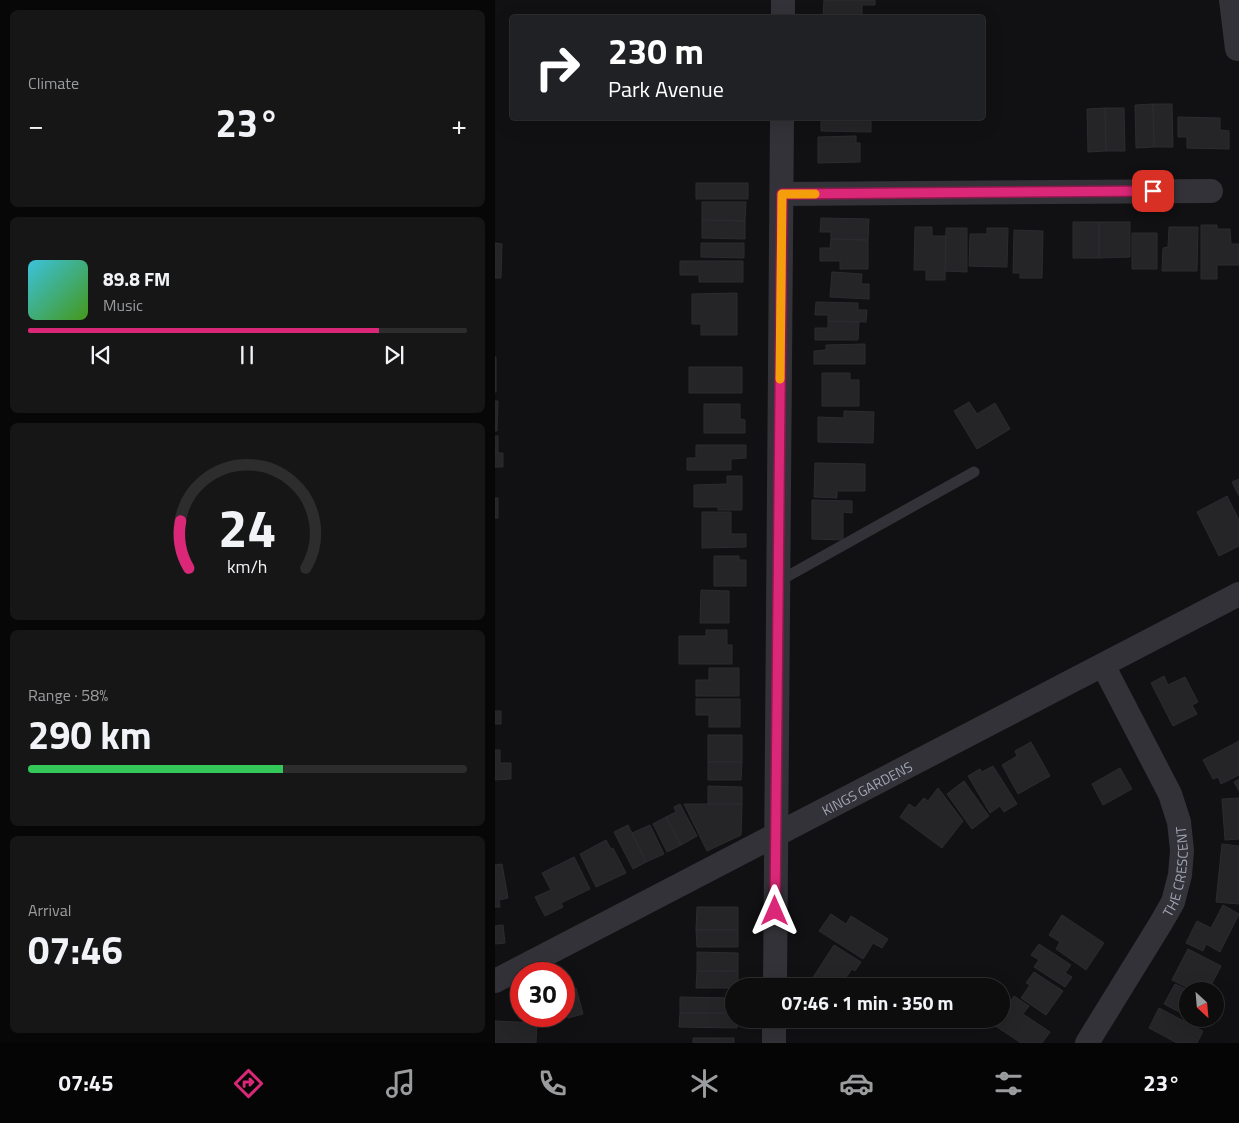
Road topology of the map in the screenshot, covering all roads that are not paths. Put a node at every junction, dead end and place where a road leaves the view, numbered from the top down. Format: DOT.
graph roads {
  1 [pos="783,0"];
  2 [pos="1231,0"];
  3 [pos="783,15"];
  4 [pos="1239,49"];
  5 [pos="783,120"];
  6 [pos="1211,191"];
  7 [pos="782,194"];
  8 [pos="974,472"];
  9 [pos="779,581"];
  10 [pos="1239,594"];
  11 [pos="1103,665"];
  12 [pos="775,836"];
  13 [pos="775,978"];
  14 [pos="495,982"];
  15 [pos="775,1028"];
  16 [pos="774,1043"];
  17 [pos="1087,1043"];
  1 -- 3 [label="street"];
  2 -- 4 [label="street"];
  5 -- 7 [label="street"];
  6 -- 7 [label="street"];
  7 -- 9 [label="street"];
  8 -- 9 [label="lane"];
  9 -- 12 [label="street"];
  10 -- 11 [label="street, KINGS GARDENS"];
  11 -- 12 [label="street, KINGS GARDENS"];
  11 -- 17 [label="street, THE CRESCENT"];
  12 -- 13 [label="street"];
  12 -- 14 [label="street, KINGS GARDENS"];
  15 -- 16 [label="street"];
}
